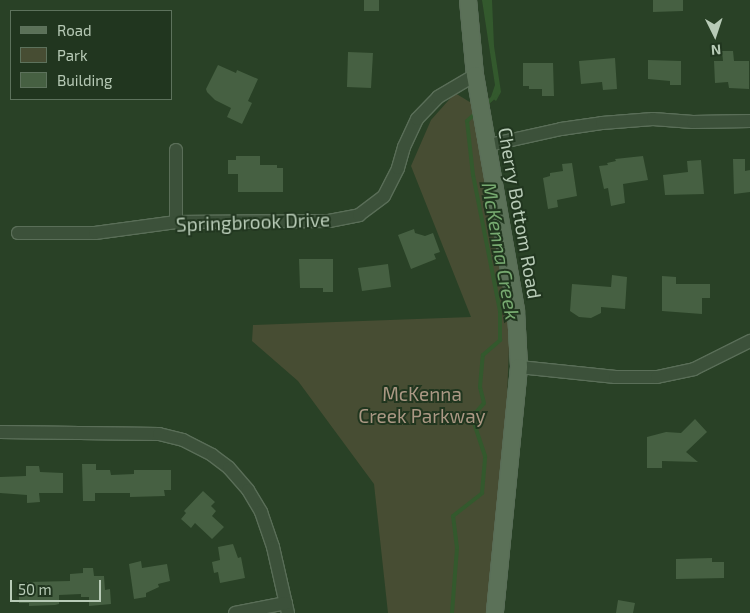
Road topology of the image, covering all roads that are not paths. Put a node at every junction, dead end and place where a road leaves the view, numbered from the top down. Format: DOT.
graph roads {
  1 [pos="468,0"];
  2 [pos="475,74"];
  3 [pos="750,121"];
  4 [pos="489,145"];
  5 [pos="176,150"];
  6 [pos="176,222"];
  7 [pos="18,233"];
  8 [pos="750,342"];
  9 [pos="519,367"];
  10 [pos="0,432"];
  11 [pos="287,608"];
  12 [pos="235,613"];
  13 [pos="495,613"];
  1 -- 2 [label="main road, Cherry Bottom Road"];
  2 -- 4 [label="main road, Cherry Bottom Road"];
  2 -- 6 [label="street, Springbrook Drive"];
  3 -- 4 [label="street"];
  4 -- 9 [label="main road, Cherry Bottom Road"];
  5 -- 6 [label="street"];
  6 -- 7 [label="street, Springbrook Drive"];
  8 -- 9 [label="street"];
  9 -- 13 [label="main road, Cherry Bottom Road"];
  10 -- 11 [label="street"];
  11 -- 12 [label="street"];
}
